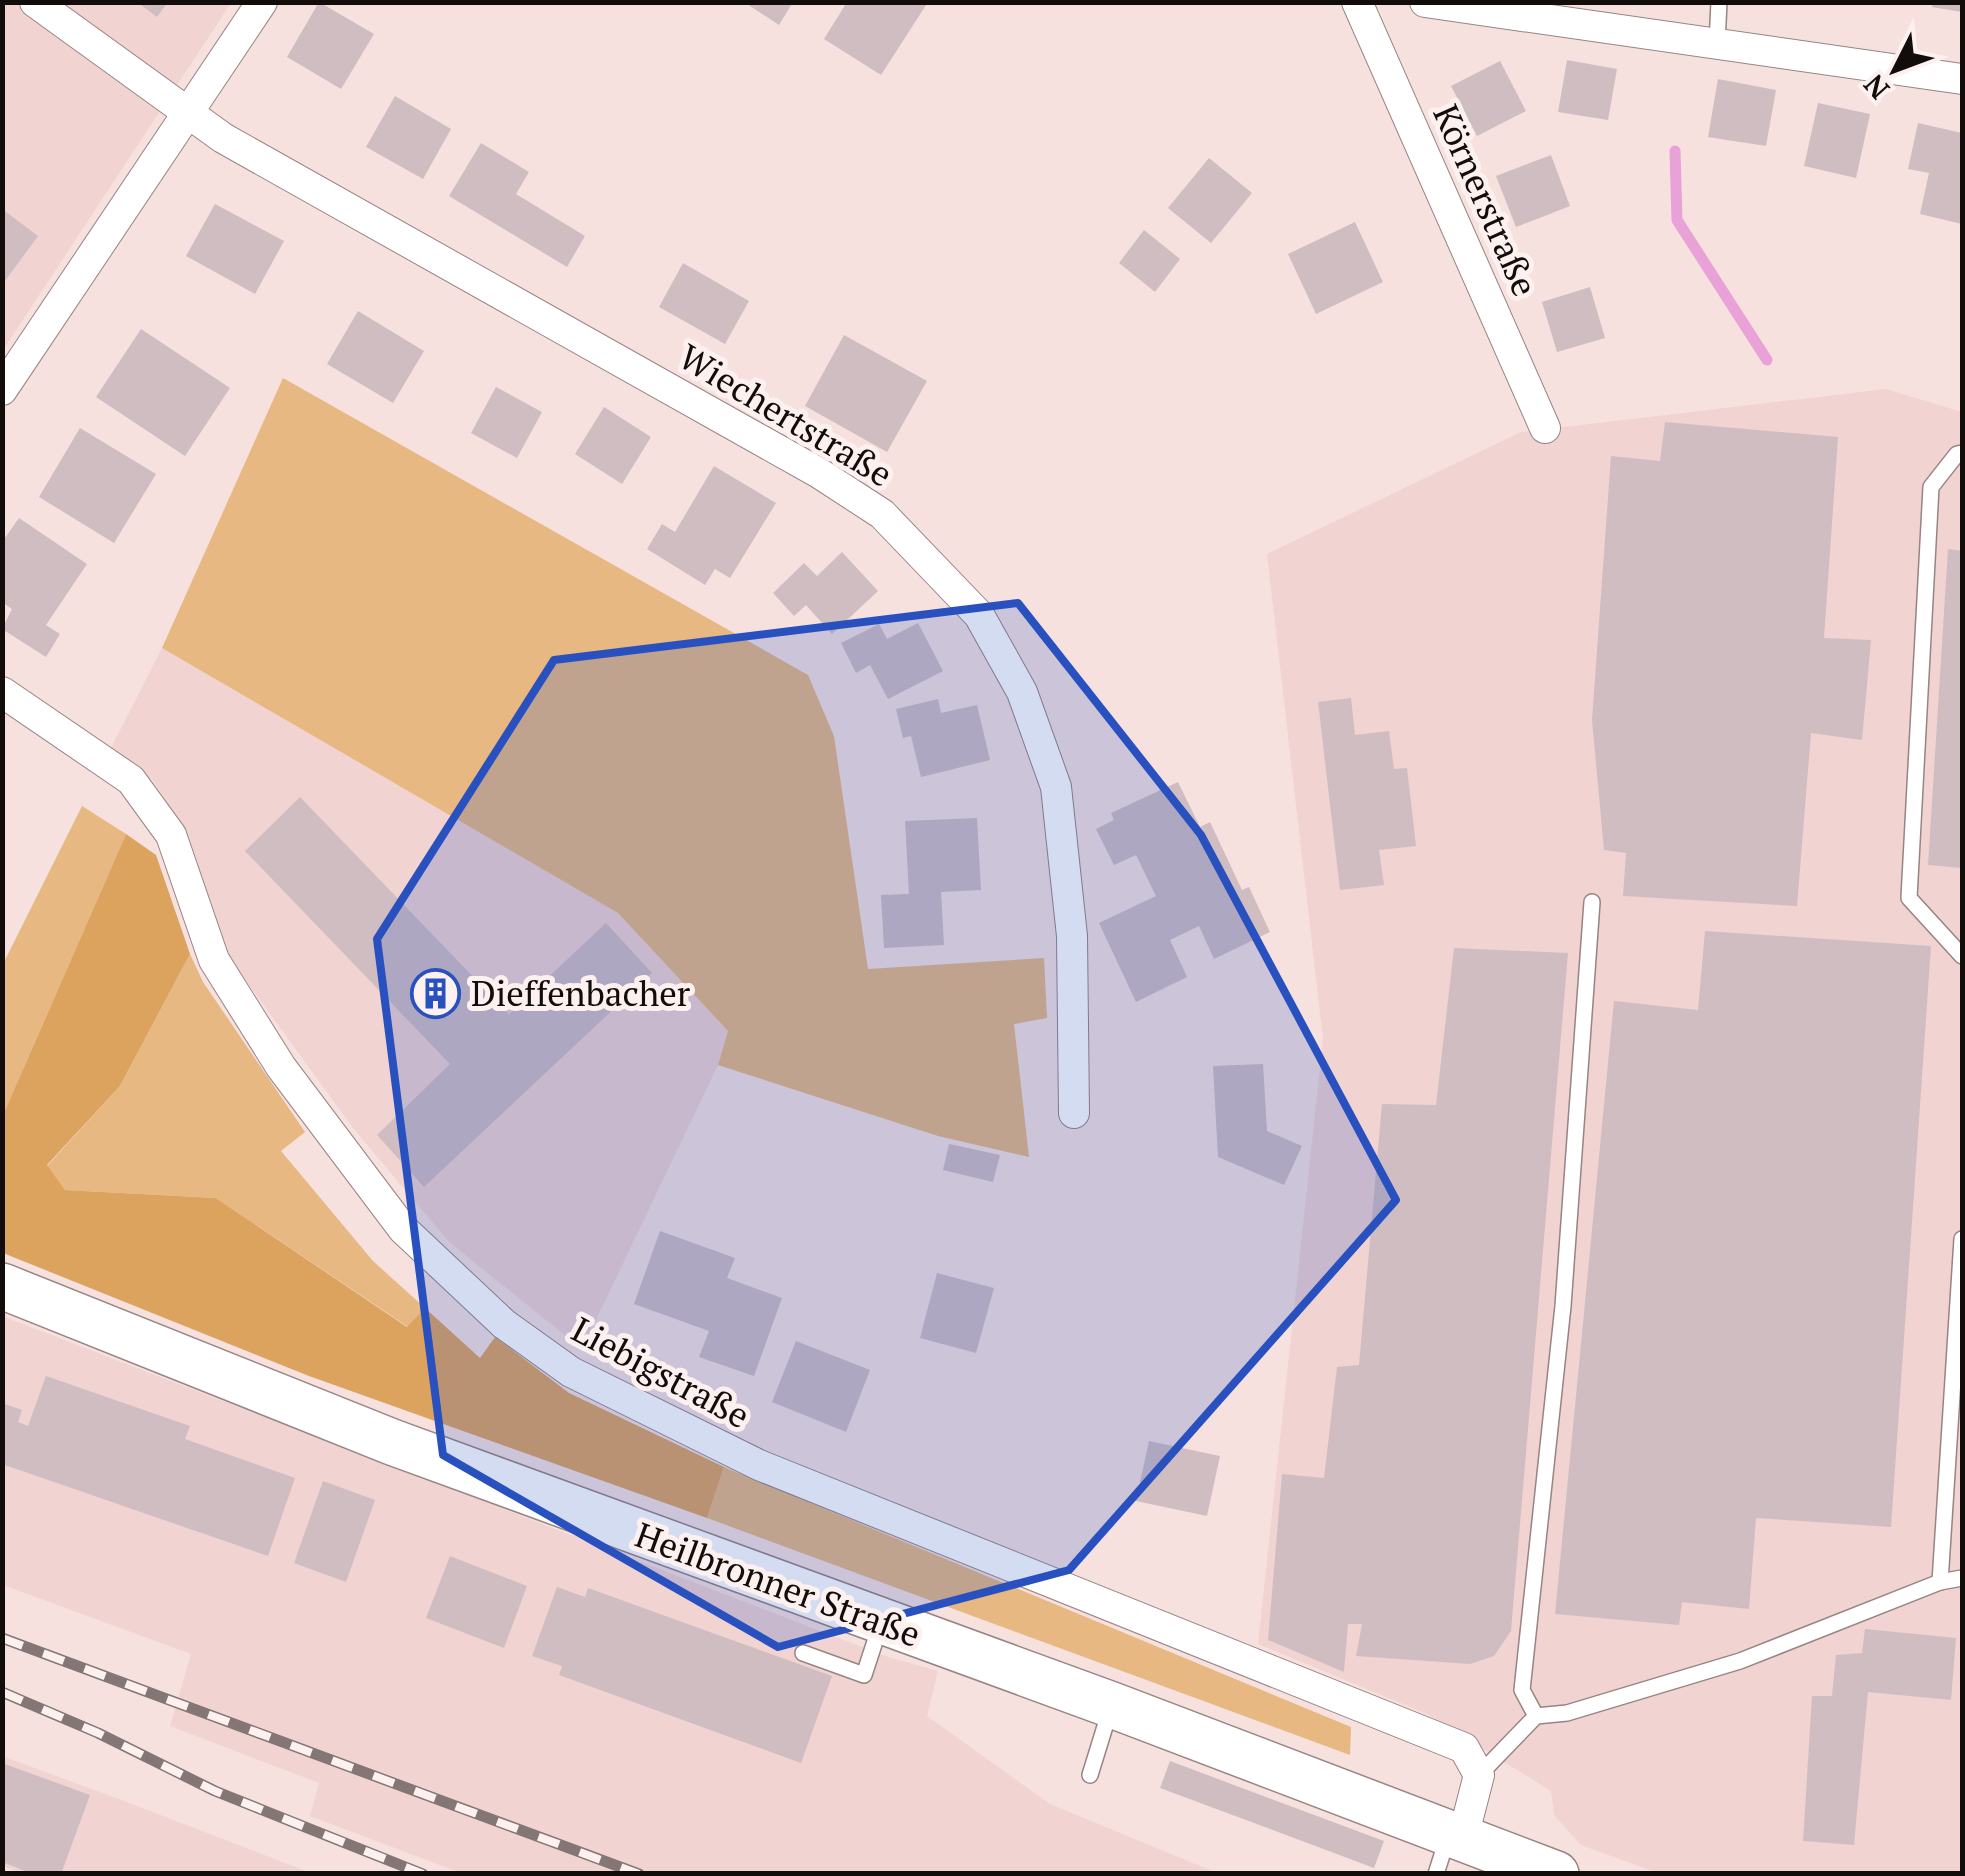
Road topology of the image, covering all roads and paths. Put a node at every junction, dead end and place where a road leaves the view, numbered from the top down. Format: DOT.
graph roads {
  1 [pos="35,2"];
  2 [pos="262,2"];
  3 [pos="1358,2"];
  4 [pos="1424,2"];
  5 [pos="1719,2"];
  6 [pos="1717,44"];
  7 [pos="1962,79"];
  8 [pos="187,115"];
  9 [pos="2,390"];
  10 [pos="1545,428"];
  11 [pos="1962,453"];
  12 [pos="2,692"];
  13 [pos="1592,902"];
  14 [pos="1962,956"];
  15 [pos="1074,1113"];
  16 [pos="1962,1239"];
  17 [pos="2,1286"];
  18 [pos="1962,1578"];
  19 [pos="1940,1582"];
  20 [pos="881,1622"];
  21 [pos="803,1652"];
  22 [pos="1112,1705"];
  23 [pos="1536,1716"];
  24 [pos="1090,1774"];
  25 [pos="1479,1775"];
  26 [pos="1449,1848"];
  27 [pos="1556,1874"];
  1 -- 8 [label="street, Wiechertstraße"];
  2 -- 8 [label="street"];
  3 -- 10 [label="street, Körnerstraße"];
  4 -- 6 [label="street"];
  5 -- 6 [label="lane"];
  6 -- 7 [label="street"];
  8 -- 9 [label="street"];
  8 -- 15 [label="street, Wiechertstraße"];
  11 -- 14 [label="lane"];
  12 -- 25 [label="street, Liebigstraße"];
  13 -- 23 [label="lane"];
  16 -- 19 [label="lane"];
  17 -- 20 [label="street, Heilbronner Straße"];
  18 -- 19 [label="lane"];
  19 -- 23 [label="lane"];
  20 -- 21 [label="lane"];
  20 -- 22 [label="street, Heilbronner Straße"];
  22 -- 24 [label="lane"];
  22 -- 26 [label="street, Heilbronner Straße"];
  23 -- 25 [label="lane"];
  25 -- 26 [label="street"];
  26 -- 27 [label="street, Heilbronner Straße"];
}
